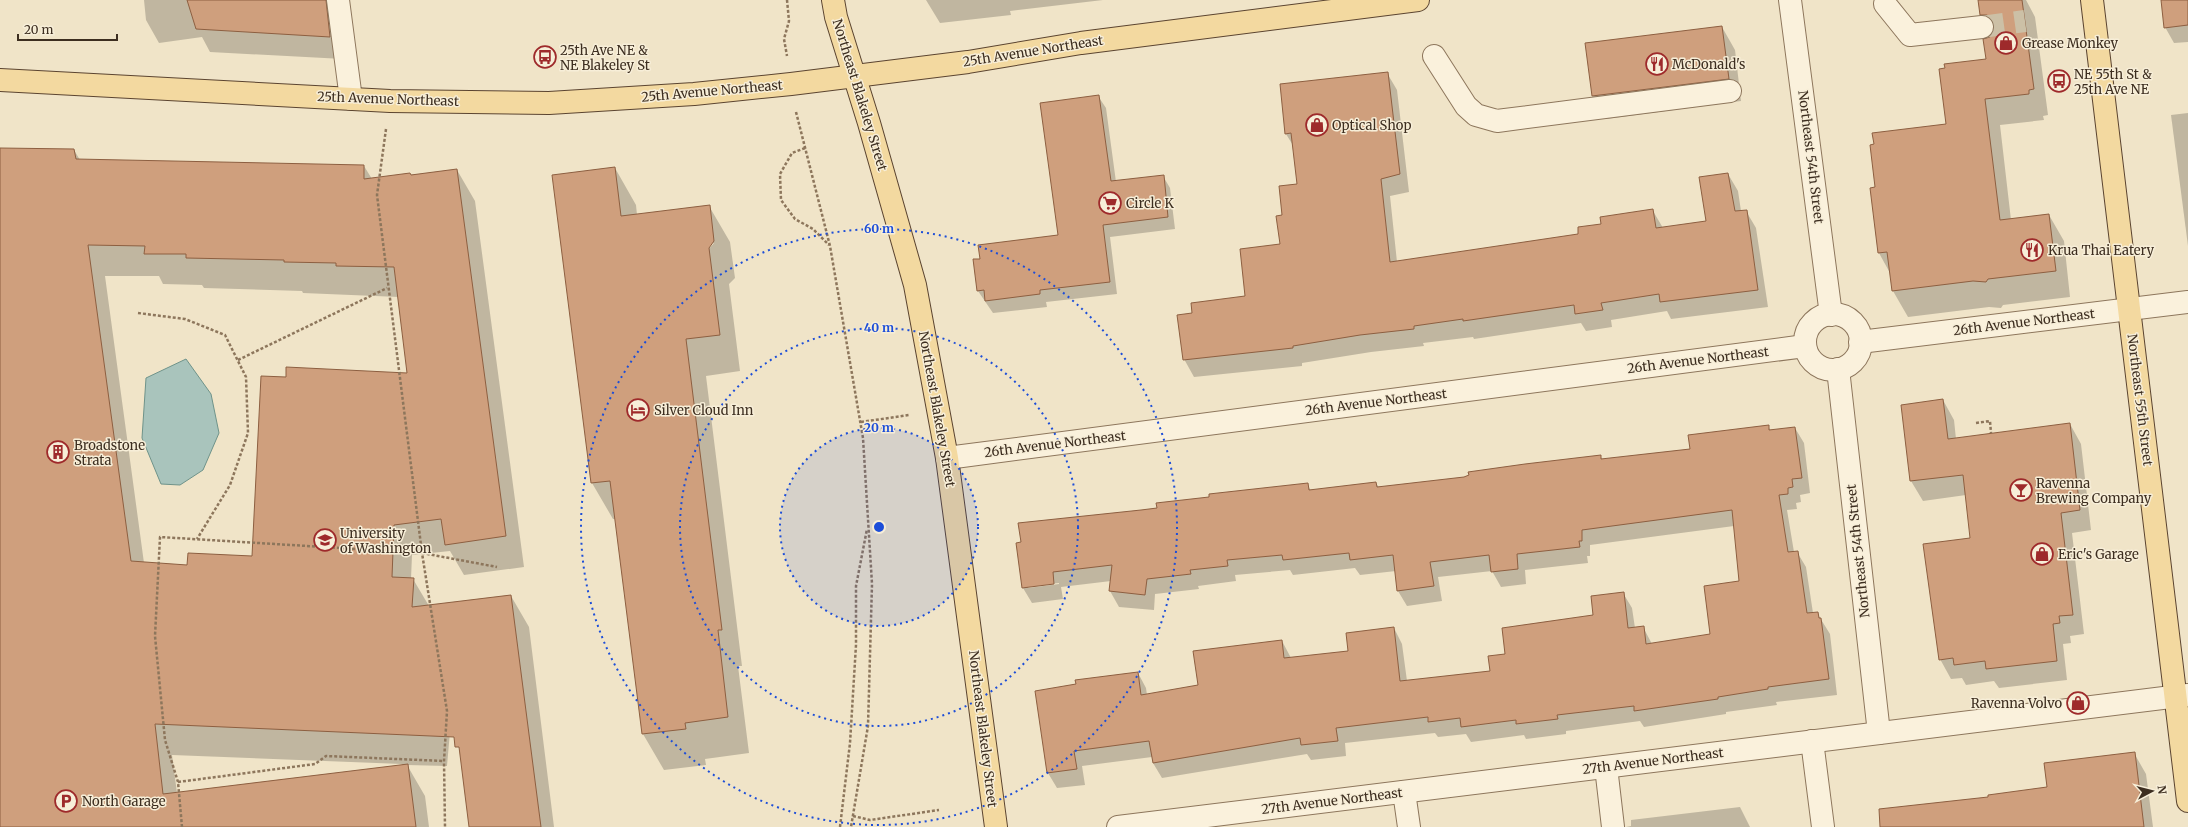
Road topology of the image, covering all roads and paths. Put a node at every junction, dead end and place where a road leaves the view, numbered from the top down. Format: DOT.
graph roads {
  1 [pos="338,0"];
  2 [pos="787,0"];
  3 [pos="833,0"];
  4 [pos="1418,0"];
  5 [pos="1790,0"];
  6 [pos="2092,0"];
  7 [pos="1885,4"];
  8 [pos="1982,27"];
  9 [pos="784,39"];
  10 [pos="1434,56"];
  11 [pos="853,76"];
  12 [pos="0,80"];
  13 [pos="1730,91"];
  14 [pos="351,99"];
  15 [pos="390,101"];
  16 [pos="798,119"];
  17 [pos="805,148"];
  18 [pos="830,246"];
  19 [pos="387,288"];
  20 [pos="2188,302"];
  21 [pos="2129,309"];
  22 [pos="138,313"];
  23 [pos="1831,315"];
  24 [pos="1860,342"];
  25 [pos="1805,346"];
  26 [pos="238,360"];
  27 [pos="1838,369"];
  28 [pos="909,416"];
  29 [pos="861,422"];
  30 [pos="1976,423"];
  31 [pos="1991,433"];
  32 [pos="947,458"];
  33 [pos="868,525"];
  34 [pos="197,539"];
  35 [pos="422,553"];
  36 [pos="497,567"];
  37 [pos="2182,696"];
  38 [pos="1879,733"];
  39 [pos="1812,741"];
  40 [pos="444,761"];
  41 [pos="1606,767"];
  42 [pos="178,782"];
  43 [pos="1404,792"];
  44 [pos="2188,801"];
  45 [pos="939,810"];
  46 [pos="853,816"];
  47 [pos="182,827"];
  48 [pos="445,827"];
  49 [pos="840,827"];
  50 [pos="851,827"];
  51 [pos="996,827"];
  52 [pos="1118,827"];
  53 [pos="1409,827"];
  54 [pos="1613,827"];
  55 [pos="1822,827"];
  1 -- 14 [label="street"];
  2 -- 9 [label="path"];
  3 -- 11 [label="main road, Northeast Blakeley Street"];
  4 -- 11 [label="main road, 25th Avenue Northeast"];
  5 -- 23 [label="street, Northeast 54th Street"];
  6 -- 21 [label="main road, Northeast 55th Street"];
  7 -- 8 [label="street"];
  10 -- 13 [label="street"];
  11 -- 15 [label="main road, 25th Avenue Northeast"];
  11 -- 32 [label="main road, Northeast Blakeley Street"];
  12 -- 14 [label="main road, 25th Avenue Northeast"];
  14 -- 15 [label="main road, 25th Avenue Northeast"];
  15 -- 19 [label="path"];
  16 -- 17 [label="path"];
  17 -- 18 [label="path"];
  17 -- 18 [label="path"];
  18 -- 29 [label="path"];
  19 -- 26 [label="path"];
  19 -- 35 [label="path"];
  20 -- 21 [label="street, 26th Avenue Northeast"];
  21 -- 24 [label="street, 26th Avenue Northeast"];
  21 -- 37 [label="main road, Northeast 55th Street"];
  22 -- 26 [label="path"];
  23 -- 24 [label="street"];
  23 -- 25 [label="street"];
  24 -- 27 [label="street"];
  25 -- 27 [label="street"];
  25 -- 32 [label="street, 26th Avenue Northeast"];
  26 -- 34 [label="path"];
  27 -- 38 [label="street, Northeast 54th Street"];
  28 -- 29 [label="path"];
  29 -- 33 [label="path"];
  30 -- 31 [label="path"];
  32 -- 51 [label="main road, Northeast Blakeley Street"];
  33 -- 46 [label="path"];
  33 -- 49 [label="path"];
  34 -- 35 [label="path"];
  34 -- 42 [label="path"];
  35 -- 36 [label="path"];
  35 -- 40 [label="path"];
  37 -- 38 [label="street, 27th Avenue Northeast"];
  37 -- 44 [label="main road, Northeast 55th Street"];
  38 -- 39 [label="street, 27th Avenue Northeast"];
  39 -- 41 [label="street, 27th Avenue Northeast"];
  39 -- 55 [label="street"];
  40 -- 42 [label="path"];
  40 -- 48 [label="path"];
  41 -- 43 [label="street, 27th Avenue Northeast"];
  41 -- 54 [label="street"];
  42 -- 47 [label="path"];
  43 -- 52 [label="street, 27th Avenue Northeast"];
  43 -- 53 [label="street"];
  45 -- 46 [label="path"];
  46 -- 50 [label="path"];
}
